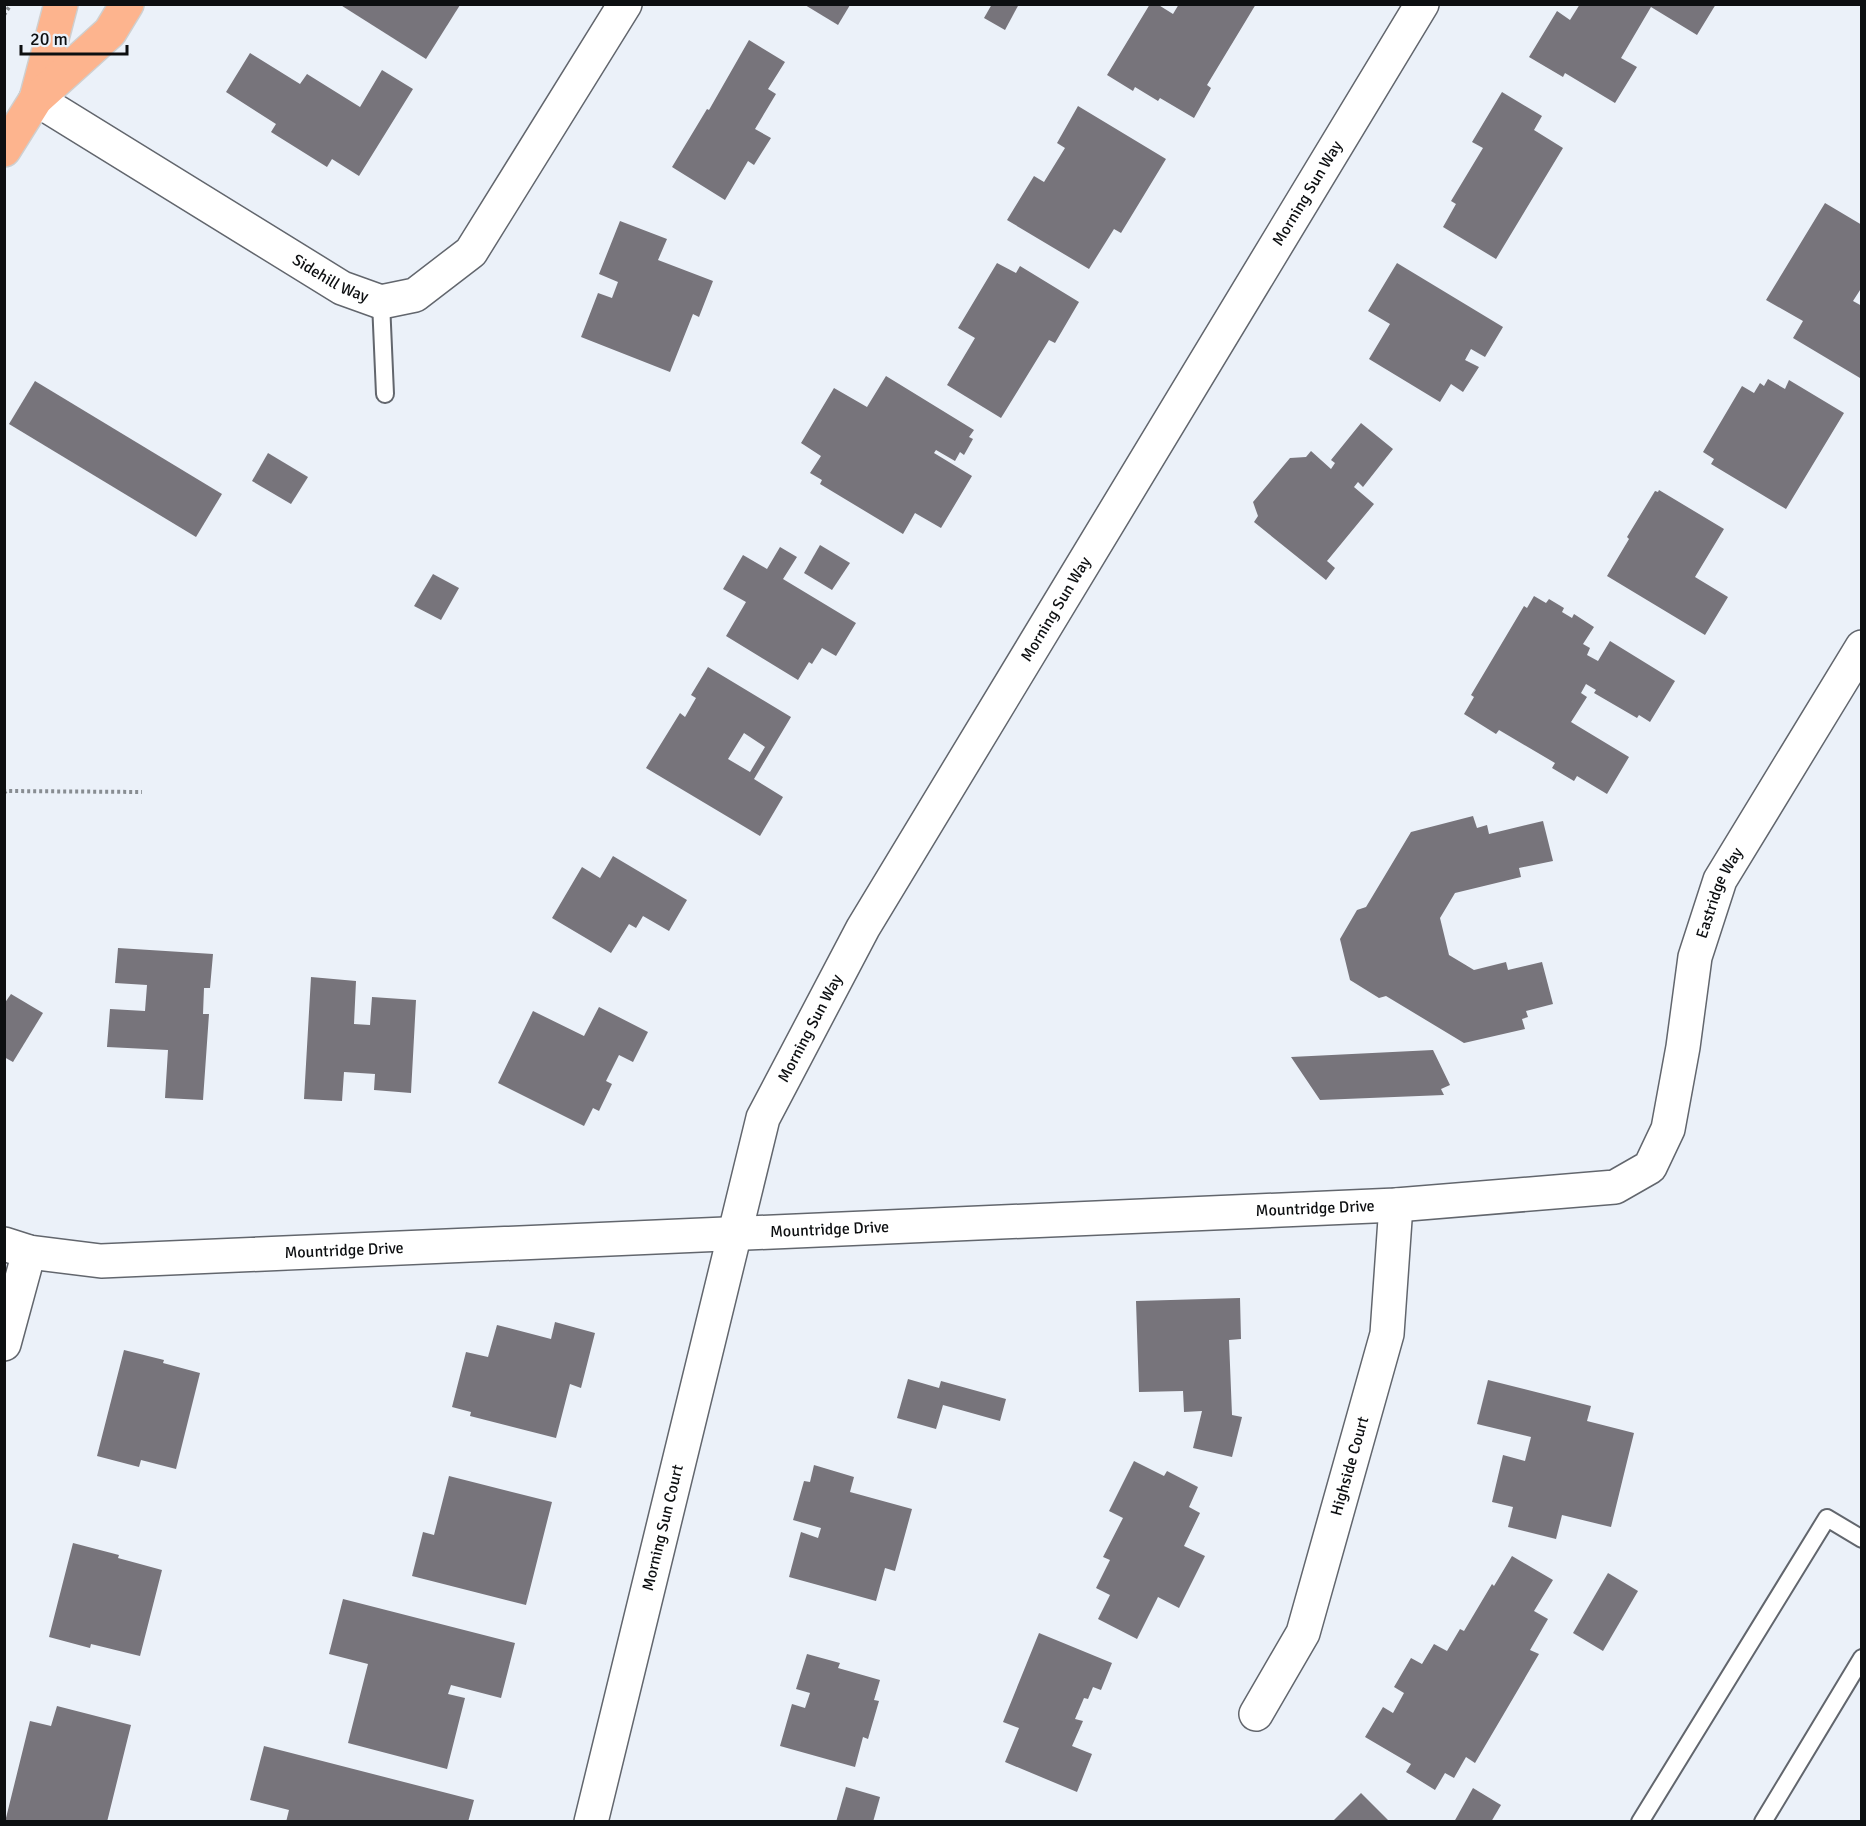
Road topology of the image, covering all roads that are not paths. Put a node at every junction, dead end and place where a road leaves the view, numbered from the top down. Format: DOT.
graph roads {
  1 [pos="61,4"];
  2 [pos="127,4"];
  3 [pos="624,4"];
  4 [pos="1422,4"];
  5 [pos="36,99"];
  6 [pos="4,150"];
  7 [pos="381,302"];
  8 [pos="385,394"];
  9 [pos="1862,647"];
  10 [pos="1650,1167"];
  11 [pos="1396,1205"];
  12 [pos="735,1235"];
  13 [pos="17,1248"];
  14 [pos="4,1344"];
  15 [pos="1862,1539"];
  16 [pos="1862,1658"];
  17 [pos="1256,1714"];
  18 [pos="591,1821"];
  19 [pos="1640,1821"];
  20 [pos="1763,1821"];
  1 -- 5 [label="main road"];
  2 -- 5 [label="main road"];
  3 -- 7 [label="street, Sidehill Way"];
  4 -- 12 [label="street, Morning Sun Way"];
  5 -- 6 [label="main road"];
  5 -- 7 [label="street, Sidehill Way"];
  7 -- 8 [label="lane"];
  9 -- 10 [label="street, Eastridge Way"];
  10 -- 11 [label="street, Mountridge Drive"];
  11 -- 12 [label="street, Mountridge Drive"];
  11 -- 17 [label="street, Highside Court"];
  12 -- 13 [label="street, Mountridge Drive"];
  12 -- 18 [label="street, Morning Sun Court"];
  13 -- 14 [label="street"];
  15 -- 19 [label="lane"];
  16 -- 20 [label="lane"];
}
